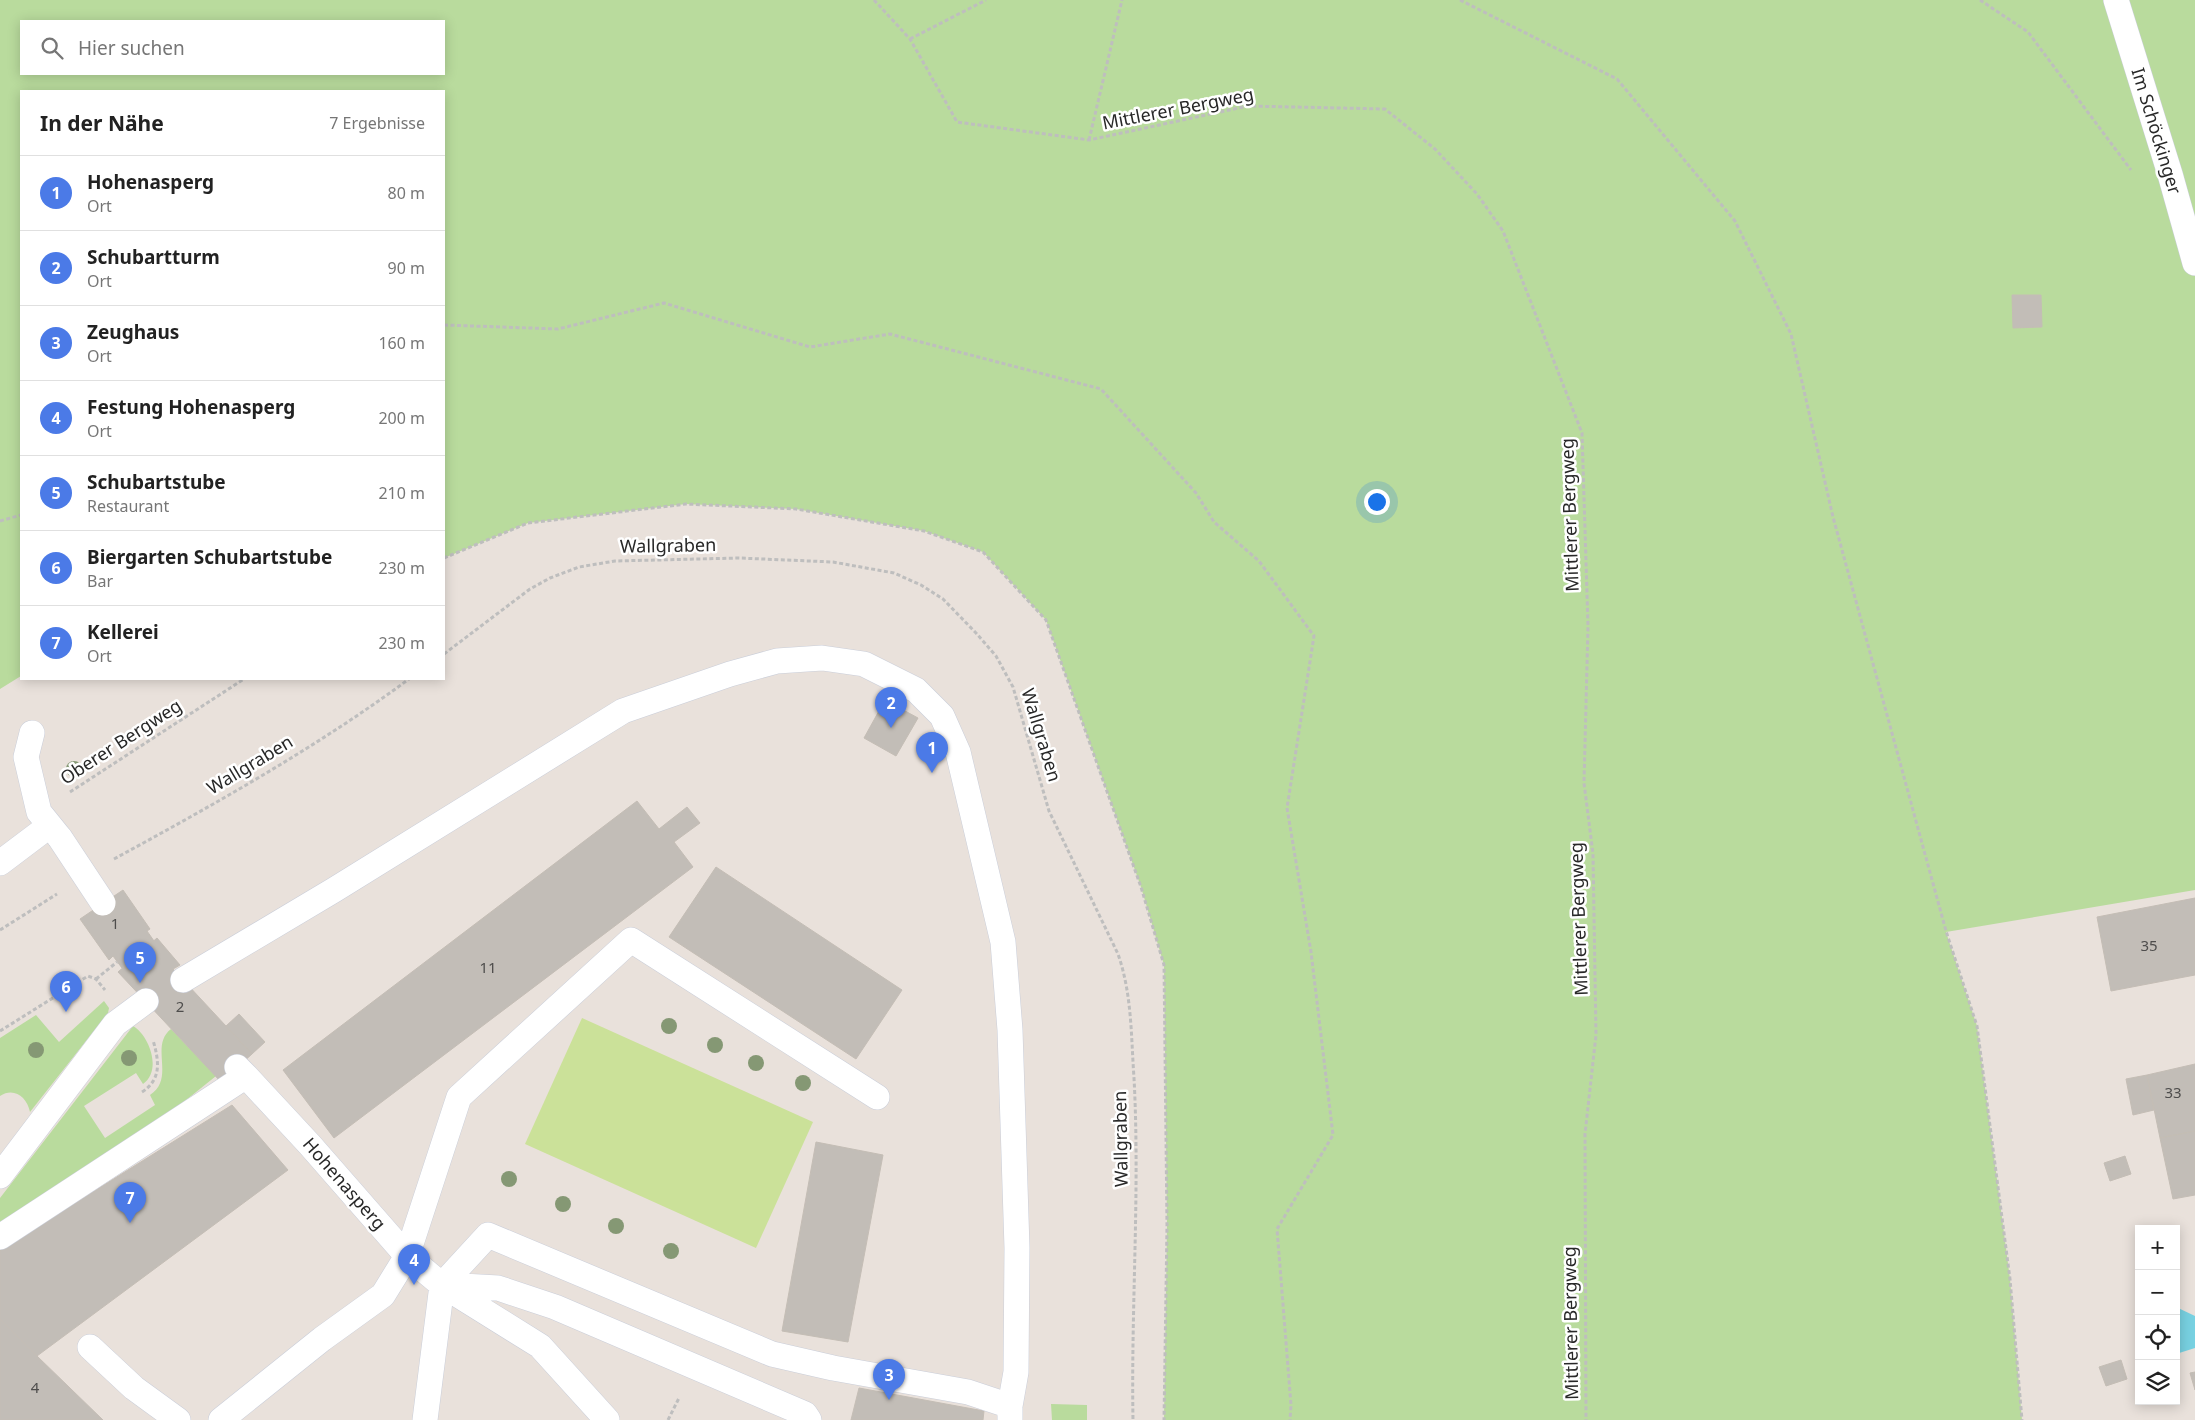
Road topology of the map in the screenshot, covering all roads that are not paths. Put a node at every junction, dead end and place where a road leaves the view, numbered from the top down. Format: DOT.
graph roads {
  1 [pos="2116,0"];
  2 [pos="2195,263"];
  3 [pos="32,733"];
  4 [pos="49,826"];
  5 [pos="0,863"];
  6 [pos="103,903"];
  7 [pos="183,980"];
  8 [pos="137,1008"];
  9 [pos="877,1097"];
  10 [pos="0,1176"];
  11 [pos="0,1238"];
  12 [pos="407,1256"];
  13 [pos="442,1285"];
  14 [pos="90,1347"];
  15 [pos="1010,1413"];
  16 [pos="178,1420"];
  17 [pos="221,1420"];
  18 [pos="425,1420"];
  19 [pos="607,1420"];
  20 [pos="809,1420"];
  1 -- 2 [label="lane, Im Schöckinger"];
  3 -- 4 [label="lane"];
  4 -- 5 [label="lane"];
  4 -- 6 [label="lane, bridge"];
  7 -- 15 [label="lane"];
  8 -- 10 [label="lane"];
  9 -- 12 [label="lane"];
  11 -- 12 [label="lane, Hohenasperg"];
  12 -- 13 [label="lane, Hohenasperg"];
  12 -- 17 [label="lane"];
  13 -- 15 [label="lane"];
  13 -- 18 [label="lane"];
  13 -- 19 [label="lane, Hohenasperg"];
  13 -- 20 [label="lane"];
  14 -- 16 [label="lane"];
}
